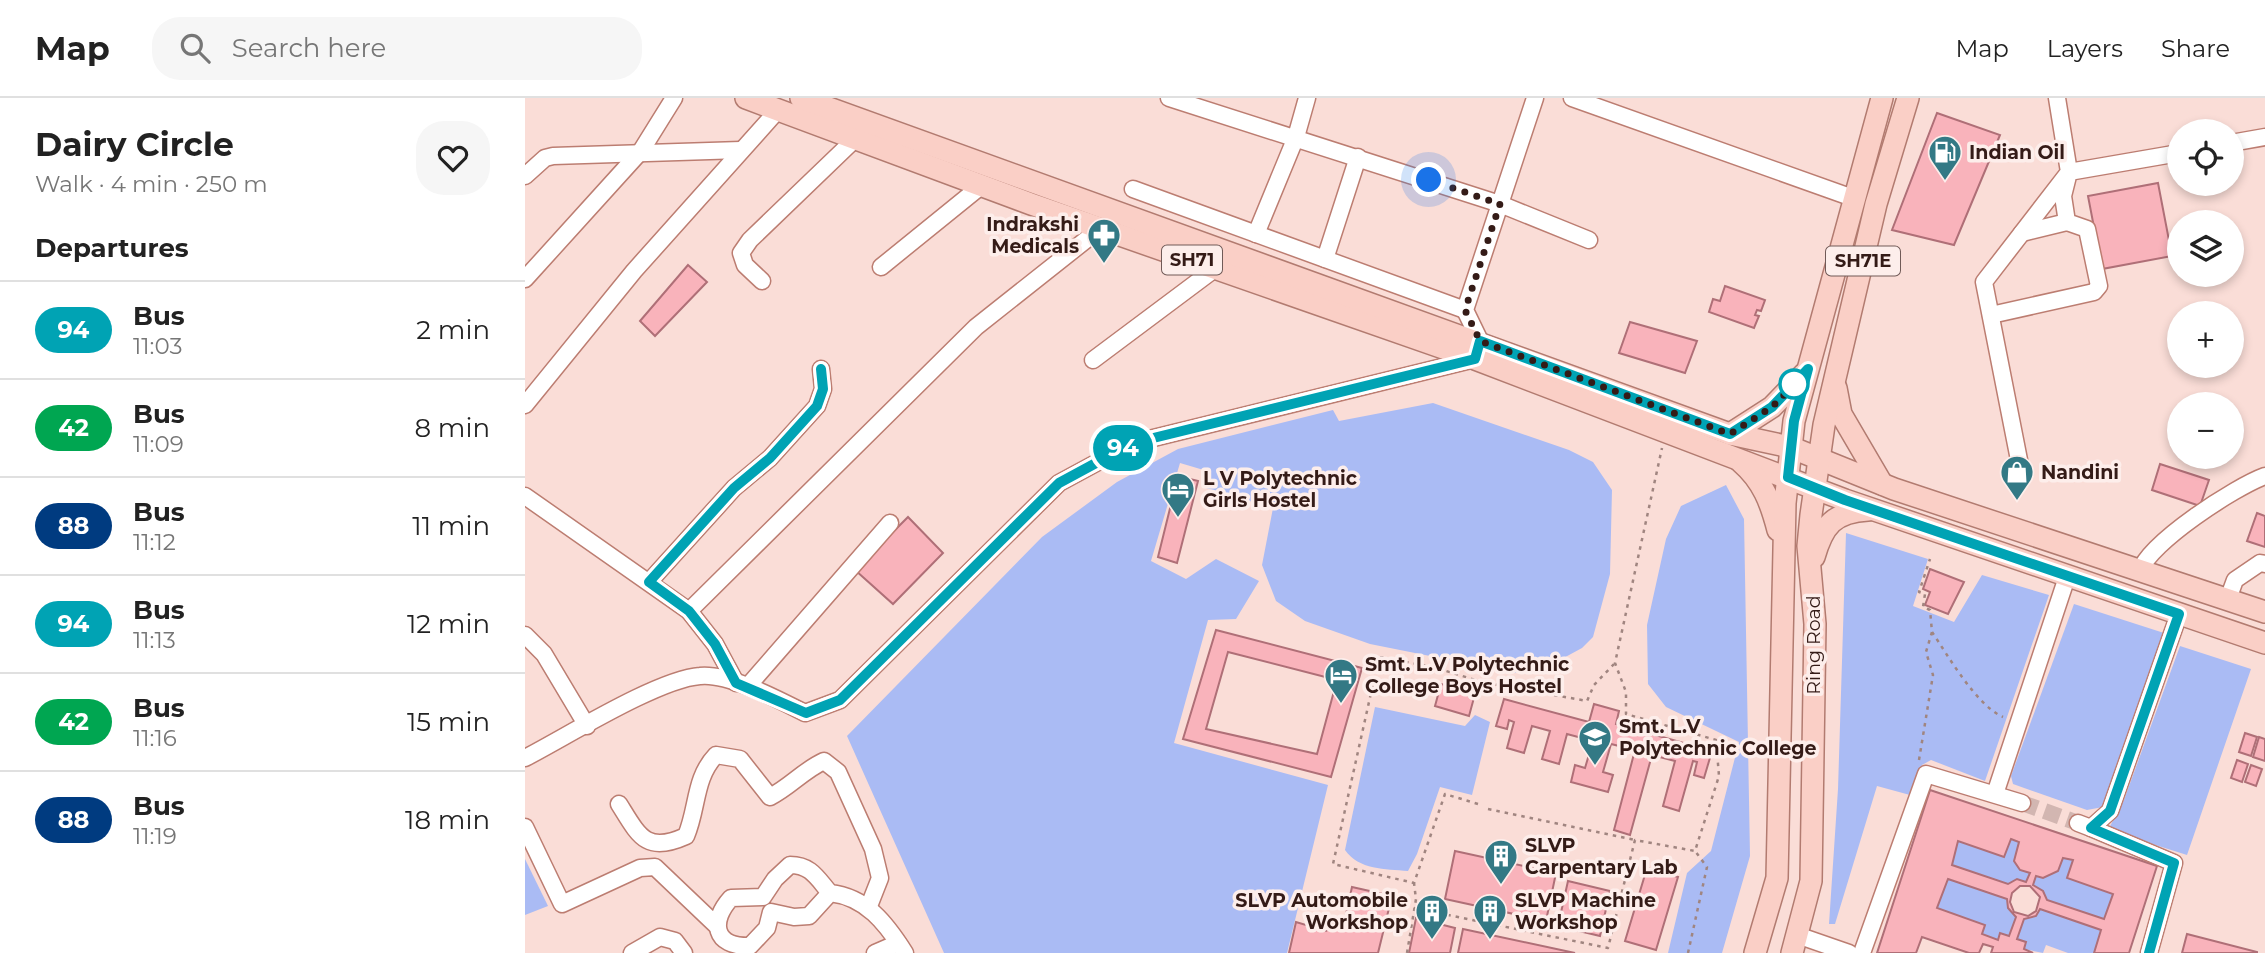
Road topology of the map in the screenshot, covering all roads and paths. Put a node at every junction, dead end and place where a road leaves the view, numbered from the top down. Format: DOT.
graph roads {
  1 [pos="674,98"];
  2 [pos="746,98"];
  3 [pos="801,98"];
  4 [pos="1169,98"];
  5 [pos="1307,98"];
  6 [pos="1535,98"];
  7 [pos="1572,98"];
  8 [pos="1882,98"];
  9 [pos="1908,98"];
  10 [pos="2057,98"];
  11 [pos="778,110"];
  12 [pos="1296,137"];
  13 [pos="2265,137"];
  14 [pos="854,140"];
  15 [pos="2244,141"];
  16 [pos="741,150"];
  17 [pos="641,151"];
  18 [pos="2167,155"];
  19 [pos="1357,157"];
  20 [pos="525,158"];
  21 [pos="545,158"];
  22 [pos="2069,172"];
  23 [pos="525,176"];
  24 [pos="996,184"];
  25 [pos="1133,189"];
  26 [pos="1853,198"];
  27 [pos="1500,204"];
  28 [pos="2067,222"];
  29 [pos="1101,228"];
  30 [pos="2022,233"];
  31 [pos="1256,234"];
  32 [pos="1589,240"];
  33 [pos="1325,259"];
  34 [pos="881,267"];
  35 [pos="1216,268"];
  36 [pos="525,279"];
  37 [pos="762,281"];
  38 [pos="1465,310"];
  39 [pos="1991,315"];
  40 [pos="1477,350"];
  41 [pos="1093,360"];
  42 [pos="821,369"];
  43 [pos="1808,369"];
  44 [pos="1835,379"];
  45 [pos="525,405"];
  46 [pos="1666,431"];
  47 [pos="1730,434"];
  48 [pos="1790,447"];
  49 [pos="1736,457"];
  50 [pos="1820,459"];
  51 [pos="2020,465"];
  52 [pos="2265,475"];
  53 [pos="1788,477"];
  54 [pos="1882,484"];
  55 [pos="525,496"];
  56 [pos="1814,496"];
  57 [pos="1877,510"];
  58 [pos="890,523"];
  59 [pos="2007,526"];
  60 [pos="1997,553"];
  61 [pos="1930,559"];
  62 [pos="1784,560"];
  63 [pos="2265,564"];
  64 [pos="1811,565"];
  65 [pos="2140,571"];
  66 [pos="2067,577"];
  67 [pos="649,582"];
  68 [pos="2131,598"];
  69 [pos="2228,599"];
  70 [pos="689,611"];
  71 [pos="2265,612"];
  72 [pos="2179,614"];
  73 [pos="1932,632"];
  74 [pos="525,635"];
  75 [pos="2265,643"];
  76 [pos="1615,663"];
  77 [pos="742,684"];
  78 [pos="2018,723"];
  79 [pos="587,726"];
  80 [pos="525,758"];
  81 [pos="1926,774"];
  82 [pos="1995,794"];
  83 [pos="2022,803"];
  84 [pos="619,804"];
  85 [pos="1478,804"];
  86 [pos="1488,809"];
  87 [pos="525,827"];
  88 [pos="1635,840"];
  89 [pos="1695,851"];
  90 [pos="1414,883"];
  91 [pos="830,893"];
  92 [pos="869,906"];
  93 [pos="1414,908"];
  94 [pos="717,926"];
  95 [pos="1795,944"];
  96 [pos="901,948"];
  97 [pos="1756,948"];
  98 [pos="735,950"];
  99 [pos="632,953"];
  100 [pos="684,953"];
  101 [pos="875,953"];
  102 [pos="1407,953"];
  103 [pos="1688,953"];
  104 [pos="1784,953"];
  105 [pos="1849,953"];
  106 [pos="1862,953"];
  107 [pos="2149,953"];
  1 -- 17 [label="street"];
  2 -- 11 [label="main road, SH71"];
  3 -- 24 [label="main road, SH71"];
  4 -- 12 [label="street"];
  5 -- 12 [label="street"];
  6 -- 27 [label="street"];
  7 -- 26 [label="street"];
  8 -- 26 [label="main road, SH71E"];
  9 -- 44 [label="main road, SH71E"];
  10 -- 22 [label="street"];
  11 -- 14 [label="main road, SH71"];
  11 -- 16 [label="street"];
  12 -- 19 [label="street"];
  12 -- 31 [label="street"];
  13 -- 15 [label="street"];
  14 -- 24 [label="main road, SH71"];
  14 -- 37 [label="street"];
  16 -- 17 [label="street"];
  16 -- 45 [label="street"];
  17 -- 21 [label="street"];
  17 -- 36 [label="street"];
  18 -- 22 [label="street"];
  19 -- 27 [label="street"];
  19 -- 33 [label="street"];
  20 -- 21 [label="street"];
  21 -- 23 [label="street"];
  22 -- 28 [label="street"];
  22 -- 30 [label="street"];
  24 -- 29 [label="main road, SH71"];
  24 -- 34 [label="street"];
  24 -- 40 [label="main road, SH71"];
  25 -- 31 [label="street"];
  26 -- 43 [label="main road, SH71E"];
  27 -- 32 [label="street"];
  27 -- 38 [label="street"];
  28 -- 30 [label="street"];
  28 -- 39 [label="street"];
  29 -- 35 [label="main road, SH71"];
  29 -- 70 [label="street"];
  30 -- 39 [label="street"];
  31 -- 33 [label="street"];
  33 -- 38 [label="street"];
  35 -- 40 [label="main road, SH71"];
  35 -- 41 [label="street"];
  38 -- 40 [label="street"];
  39 -- 51 [label="street"];
  40 -- 46 [label="main road, SH71"];
  40 -- 47 [label="main road, SH71"];
  40 -- 77 [label="street"];
  42 -- 67 [label="street"];
  43 -- 47 [label="main road"];
  43 -- 48 [label="main road, SH71E"];
  44 -- 50 [label="main road, SH71E"];
  44 -- 54 [label="main road"];
  46 -- 49 [label="main road, SH71"];
  46 -- 76 [label="path"];
  47 -- 48 [label="main road, SH71"];
  48 -- 50 [label="main road, SH71"];
  48 -- 53 [label="main road, SH71E"];
  49 -- 53 [label="main road, SH71"];
  49 -- 62 [label="main road"];
  50 -- 54 [label="main road, SH71"];
  50 -- 56 [label="main road, SH71E"];
  52 -- 65 [label="street"];
  53 -- 56 [label="main road, SH71"];
  53 -- 62 [label="main road, Ring Road"];
  54 -- 59 [label="main road, SH71"];
  55 -- 67 [label="street"];
  56 -- 57 [label="main road, SH71"];
  56 -- 64 [label="main road, Ring Road"];
  57 -- 60 [label="main road, SH71"];
  57 -- 64 [label="main road"];
  58 -- 77 [label="street"];
  59 -- 60 [label="main road"];
  59 -- 65 [label="main road, SH71"];
  60 -- 66 [label="main road, SH71"];
  61 -- 73 [label="path"];
  62 -- 97 [label="main road, Ring Road"];
  63 -- 69 [label="street"];
  64 -- 95 [label="main road, Ring Road"];
  65 -- 68 [label="main road"];
  65 -- 69 [label="main road, SH71"];
  66 -- 68 [label="main road, SH71"];
  66 -- 78 [label="street"];
  67 -- 70 [label="street"];
  68 -- 72 [label="main road, SH71"];
  69 -- 71 [label="main road, SH71"];
  70 -- 77 [label="street"];
  72 -- 75 [label="main road, SH71"];
  72 -- 107 [label="street"];
  73 -- 78 [label="path"];
  73 -- 81 [label="path"];
  74 -- 79 [label="street"];
  76 -- 89 [label="path"];
  76 -- 90 [label="path"];
  77 -- 79 [label="street"];
  78 -- 82 [label="street"];
  79 -- 80 [label="street"];
  81 -- 82 [label="street"];
  81 -- 106 [label="street"];
  82 -- 83 [label="street"];
  84 -- 92 [label="street"];
  85 -- 90 [label="path"];
  86 -- 88 [label="path"];
  87 -- 94 [label="street"];
  88 -- 89 [label="path"];
  88 -- 93 [label="path"];
  89 -- 103 [label="path"];
  90 -- 93 [label="path"];
  91 -- 92 [label="street"];
  91 -- 94 [label="street"];
  91 -- 98 [label="street"];
  92 -- 96 [label="street"];
  93 -- 102 [label="path"];
  94 -- 98 [label="street"];
  95 -- 105 [label="street"];
  96 -- 101 [label="street"];
  97 -- 104 [label="main road"];
  99 -- 100 [label="street"];
}
